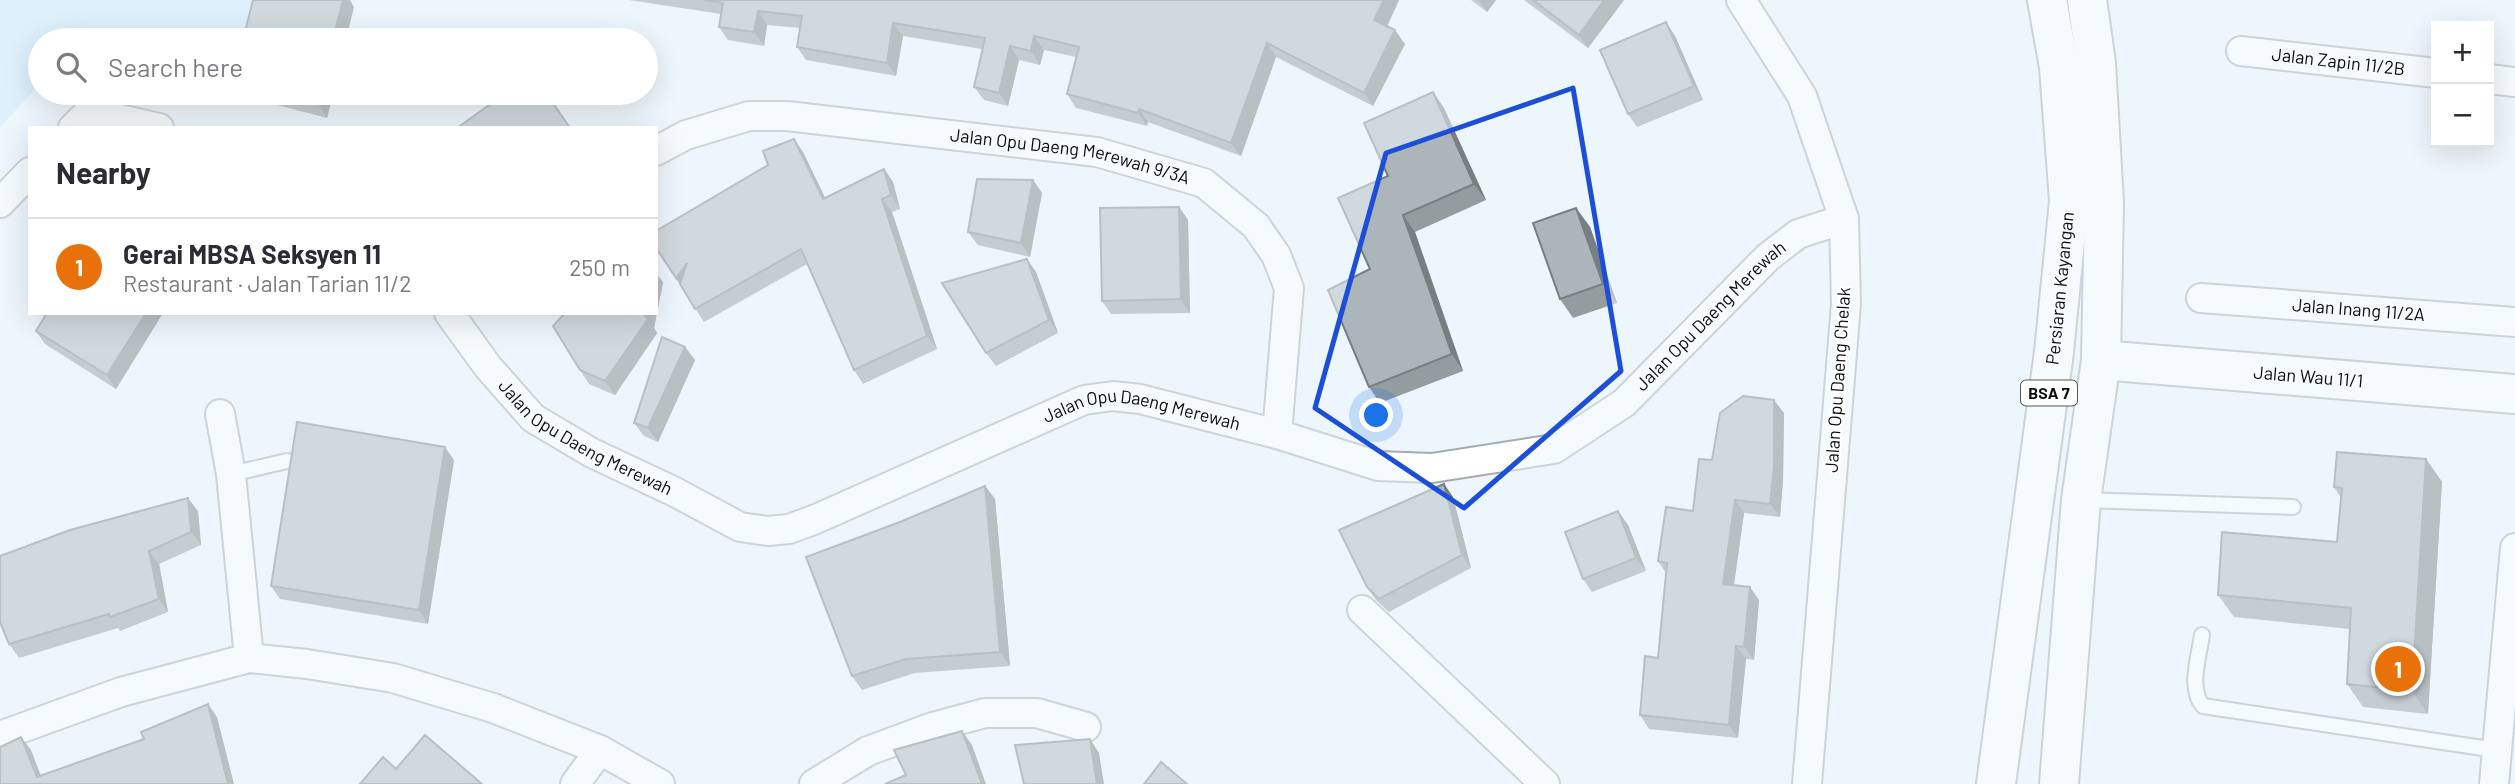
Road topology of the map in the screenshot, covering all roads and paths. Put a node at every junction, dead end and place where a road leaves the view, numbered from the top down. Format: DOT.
graph roads {
  1 [pos="1741,0"];
  2 [pos="2047,0"];
  3 [pos="2087,0"];
  4 [pos="2241,51"];
  5 [pos="2431,72"];
  6 [pos="2494,80"];
  7 [pos="2515,82"];
  8 [pos="75,126"];
  9 [pos="150,126"];
  10 [pos="658,150"];
  11 [pos="28,174"];
  12 [pos="0,203"];
  13 [pos="1844,219"];
  14 [pos="2201,298"];
  15 [pos="450,315"];
  16 [pos="2515,323"];
  17 [pos="2101,360"];
  18 [pos="2515,394"];
  19 [pos="220,414"];
  20 [pos="1277,434"];
  21 [pos="287,461"];
  22 [pos="232,474"];
  23 [pos="2081,500"];
  24 [pos="2293,508"];
  25 [pos="2515,548"];
  26 [pos="1362,610"];
  27 [pos="2202,635"];
  28 [pos="249,658"];
  29 [pos="1086,727"];
  30 [pos="0,736"];
  31 [pos="600,750"];
  32 [pos="2496,750"];
  33 [pos="2058,778"];
  34 [pos="575,784"];
  35 [pos="660,784"];
  36 [pos="814,784"];
  37 [pos="1545,784"];
  38 [pos="1807,784"];
  39 [pos="1996,784"];
  40 [pos="2494,784"];
  1 -- 13 [label="street, Jalan Opu Daeng Chelak"];
  2 -- 39 [label="main road, Persiaran Kayangan / BSA 7"];
  3 -- 17 [label="main road, Persiaran Kayangan / BSA 7"];
  4 -- 5 [label="street, Jalan Zapin 11/2B"];
  6 -- 7 [label="street"];
  8 -- 9 [label="street"];
  10 -- 20 [label="street, Jalan Opu Daeng Merewah 9/3A"];
  11 -- 12 [label="street"];
  13 -- 20 [label="street, Jalan Opu Daeng Merewah"];
  13 -- 38 [label="street, Jalan Opu Daeng Chelak"];
  14 -- 16 [label="street, Jalan Inang 11/2A"];
  15 -- 20 [label="street, Jalan Opu Daeng Merewah"];
  17 -- 18 [label="main road, Jalan Wau 11/1"];
  17 -- 23 [label="main road, Persiaran Kayangan / BSA 7"];
  19 -- 22 [label="street"];
  21 -- 22 [label="lane"];
  22 -- 28 [label="street"];
  23 -- 24 [label="lane"];
  23 -- 33 [label="main road, Persiaran Kayangan / BSA 7"];
  25 -- 32 [label="street"];
  26 -- 37 [label="street"];
  27 -- 32 [label="lane"];
  28 -- 30 [label="street"];
  28 -- 31 [label="street"];
  29 -- 36 [label="street"];
  31 -- 34 [label="street"];
  31 -- 35 [label="street"];
  32 -- 40 [label="street"];
}
